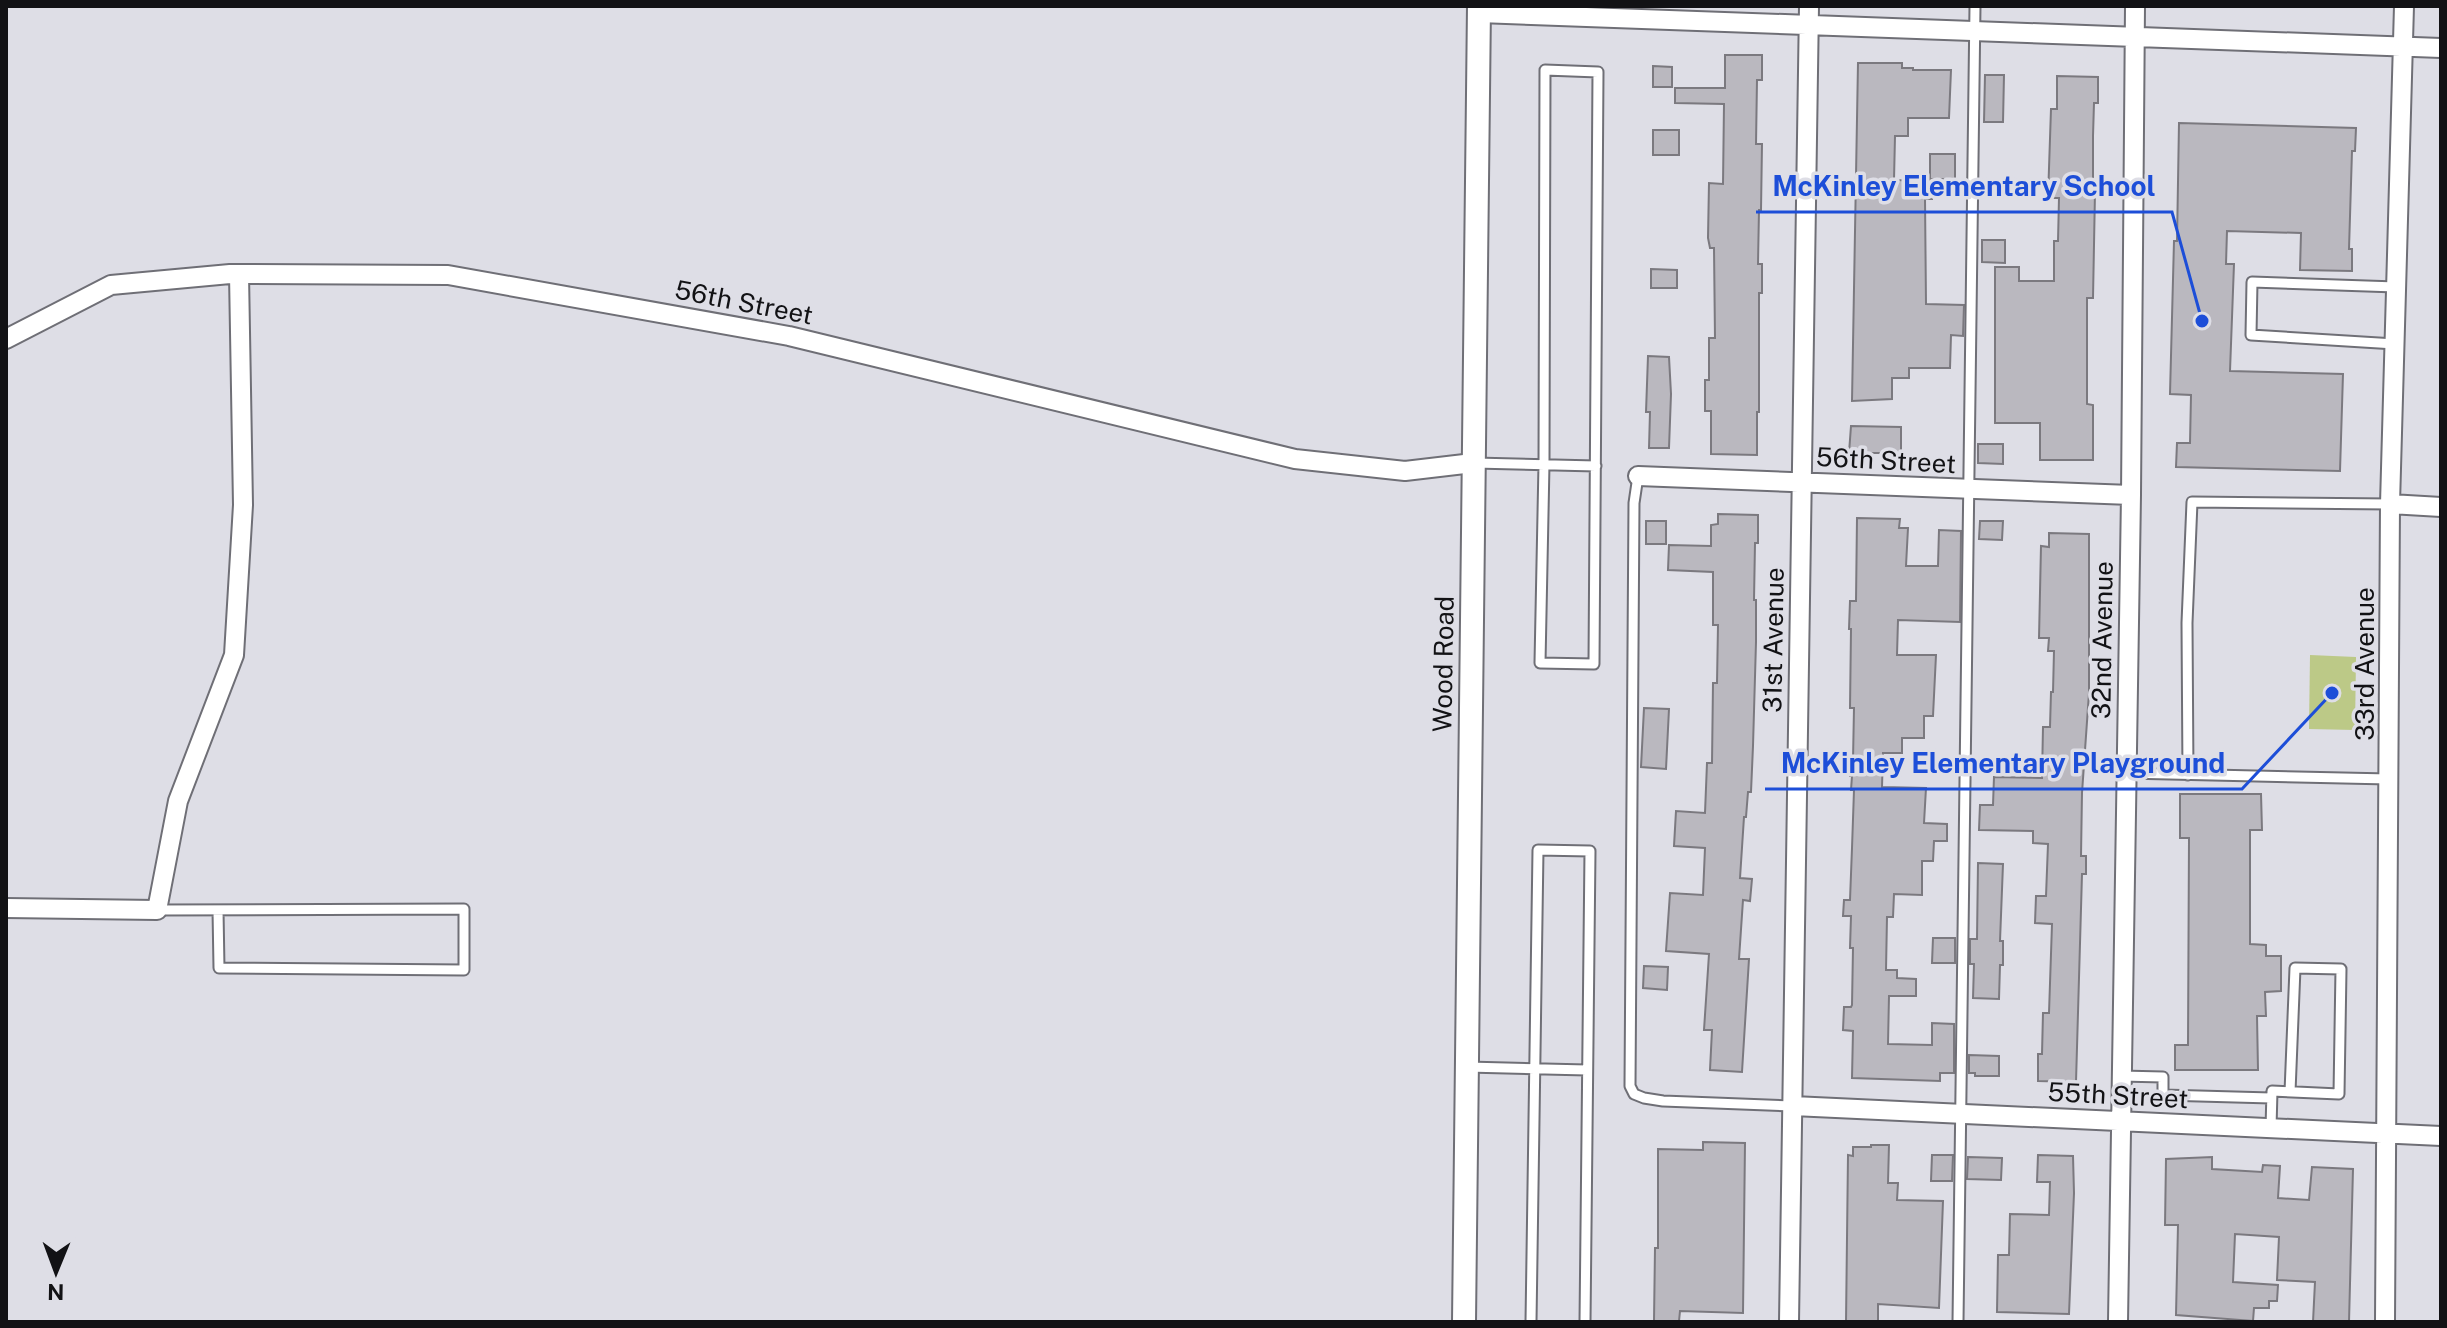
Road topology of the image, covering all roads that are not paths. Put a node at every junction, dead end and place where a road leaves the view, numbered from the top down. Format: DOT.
graph roads {
  1 [pos="1809,6"];
  2 [pos="1975,6"];
  3 [pos="2135,6"];
  4 [pos="2404,6"];
  5 [pos="1479,10"];
  6 [pos="1808,25"];
  7 [pos="1975,32"];
  8 [pos="2134,38"];
  9 [pos="2403,47"];
  10 [pos="2441,48"];
  11 [pos="239,274"];
  12 [pos="2396,287"];
  13 [pos="6,339"];
  14 [pos="2395,344"];
  15 [pos="1473,463"];
  16 [pos="1544,464"];
  17 [pos="1596,466"];
  18 [pos="1638,476"];
  19 [pos="1801,483"];
  20 [pos="1969,490"];
  21 [pos="2131,495"];
  22 [pos="2390,504"];
  23 [pos="2441,507"];
  24 [pos="2126,773"];
  25 [pos="2188,775"];
  26 [pos="2389,779"];
  27 [pos="6,908"];
  28 [pos="157,910"];
  29 [pos="218,910"];
  30 [pos="1467,1067"];
  31 [pos="1535,1069"];
  32 [pos="1587,1070"];
  33 [pos="2121,1076"];
  34 [pos="2290,1092"];
  35 [pos="2271,1098"];
  36 [pos="1793,1106"];
  37 [pos="1961,1114"];
  38 [pos="2121,1121"];
  39 [pos="2271,1128"];
  40 [pos="2388,1133"];
  41 [pos="2441,1136"];
  42 [pos="1464,1322"];
  43 [pos="1531,1322"];
  44 [pos="1585,1322"];
  45 [pos="1789,1322"];
  46 [pos="1958,1322"];
  47 [pos="2118,1322"];
  48 [pos="2385,1322"];
  1 -- 6 [label="street, 31st Avenue"];
  2 -- 7 [label="lane"];
  3 -- 8 [label="street, 32nd Avenue"];
  4 -- 9 [label="street, 33rd Avenue"];
  5 -- 6 [label="street"];
  5 -- 15 [label="street, Wood Road"];
  6 -- 7 [label="street"];
  6 -- 19 [label="street, 31st Avenue"];
  7 -- 8 [label="street"];
  7 -- 20 [label="lane"];
  8 -- 9 [label="street"];
  8 -- 21 [label="street, 32nd Avenue"];
  9 -- 10 [label="street"];
  9 -- 12 [label="street, 33rd Avenue"];
  11 -- 13 [label="street, 56th Street"];
  11 -- 15 [label="street, 56th Street"];
  11 -- 28 [label="street"];
  12 -- 14 [label="street, 33rd Avenue"];
  12 -- 14 [label="lane"];
  14 -- 22 [label="street, 33rd Avenue"];
  15 -- 16 [label="lane"];
  15 -- 30 [label="street, Wood Road"];
  16 -- 17 [label="lane"];
  16 -- 17 [label="lane"];
  16 -- 17 [label="lane"];
  18 -- 19 [label="street, 56th Street"];
  18 -- 36 [label="lane"];
  19 -- 20 [label="street, 56th Street"];
  19 -- 36 [label="street, 31st Avenue"];
  20 -- 21 [label="street, 56th Street"];
  20 -- 37 [label="lane"];
  21 -- 24 [label="street, 32nd Avenue"];
  22 -- 23 [label="street"];
  22 -- 25 [label="lane"];
  22 -- 26 [label="street, 33rd Avenue"];
  24 -- 25 [label="lane"];
  24 -- 33 [label="street, 32nd Avenue"];
  25 -- 26 [label="lane"];
  26 -- 40 [label="street, 33rd Avenue"];
  27 -- 28 [label="street"];
  28 -- 29 [label="lane"];
  29 -- 29 [label="lane"];
  30 -- 31 [label="lane"];
  30 -- 42 [label="street, Wood Road"];
  31 -- 32 [label="lane"];
  31 -- 32 [label="lane"];
  31 -- 43 [label="lane"];
  32 -- 44 [label="lane"];
  33 -- 35 [label="lane"];
  33 -- 38 [label="street, 32nd Avenue"];
  34 -- 34 [label="lane"];
  34 -- 35 [label="lane"];
  35 -- 39 [label="lane"];
  36 -- 37 [label="street, 55th Street"];
  36 -- 45 [label="street, 31st Avenue"];
  37 -- 38 [label="street, 55th Street"];
  37 -- 46 [label="lane"];
  38 -- 39 [label="street, 55th Street"];
  38 -- 47 [label="street, 32nd Avenue"];
  39 -- 40 [label="street, 55th Street"];
  40 -- 41 [label="street, 55th Street"];
  40 -- 48 [label="street, 33rd Avenue"];
}
